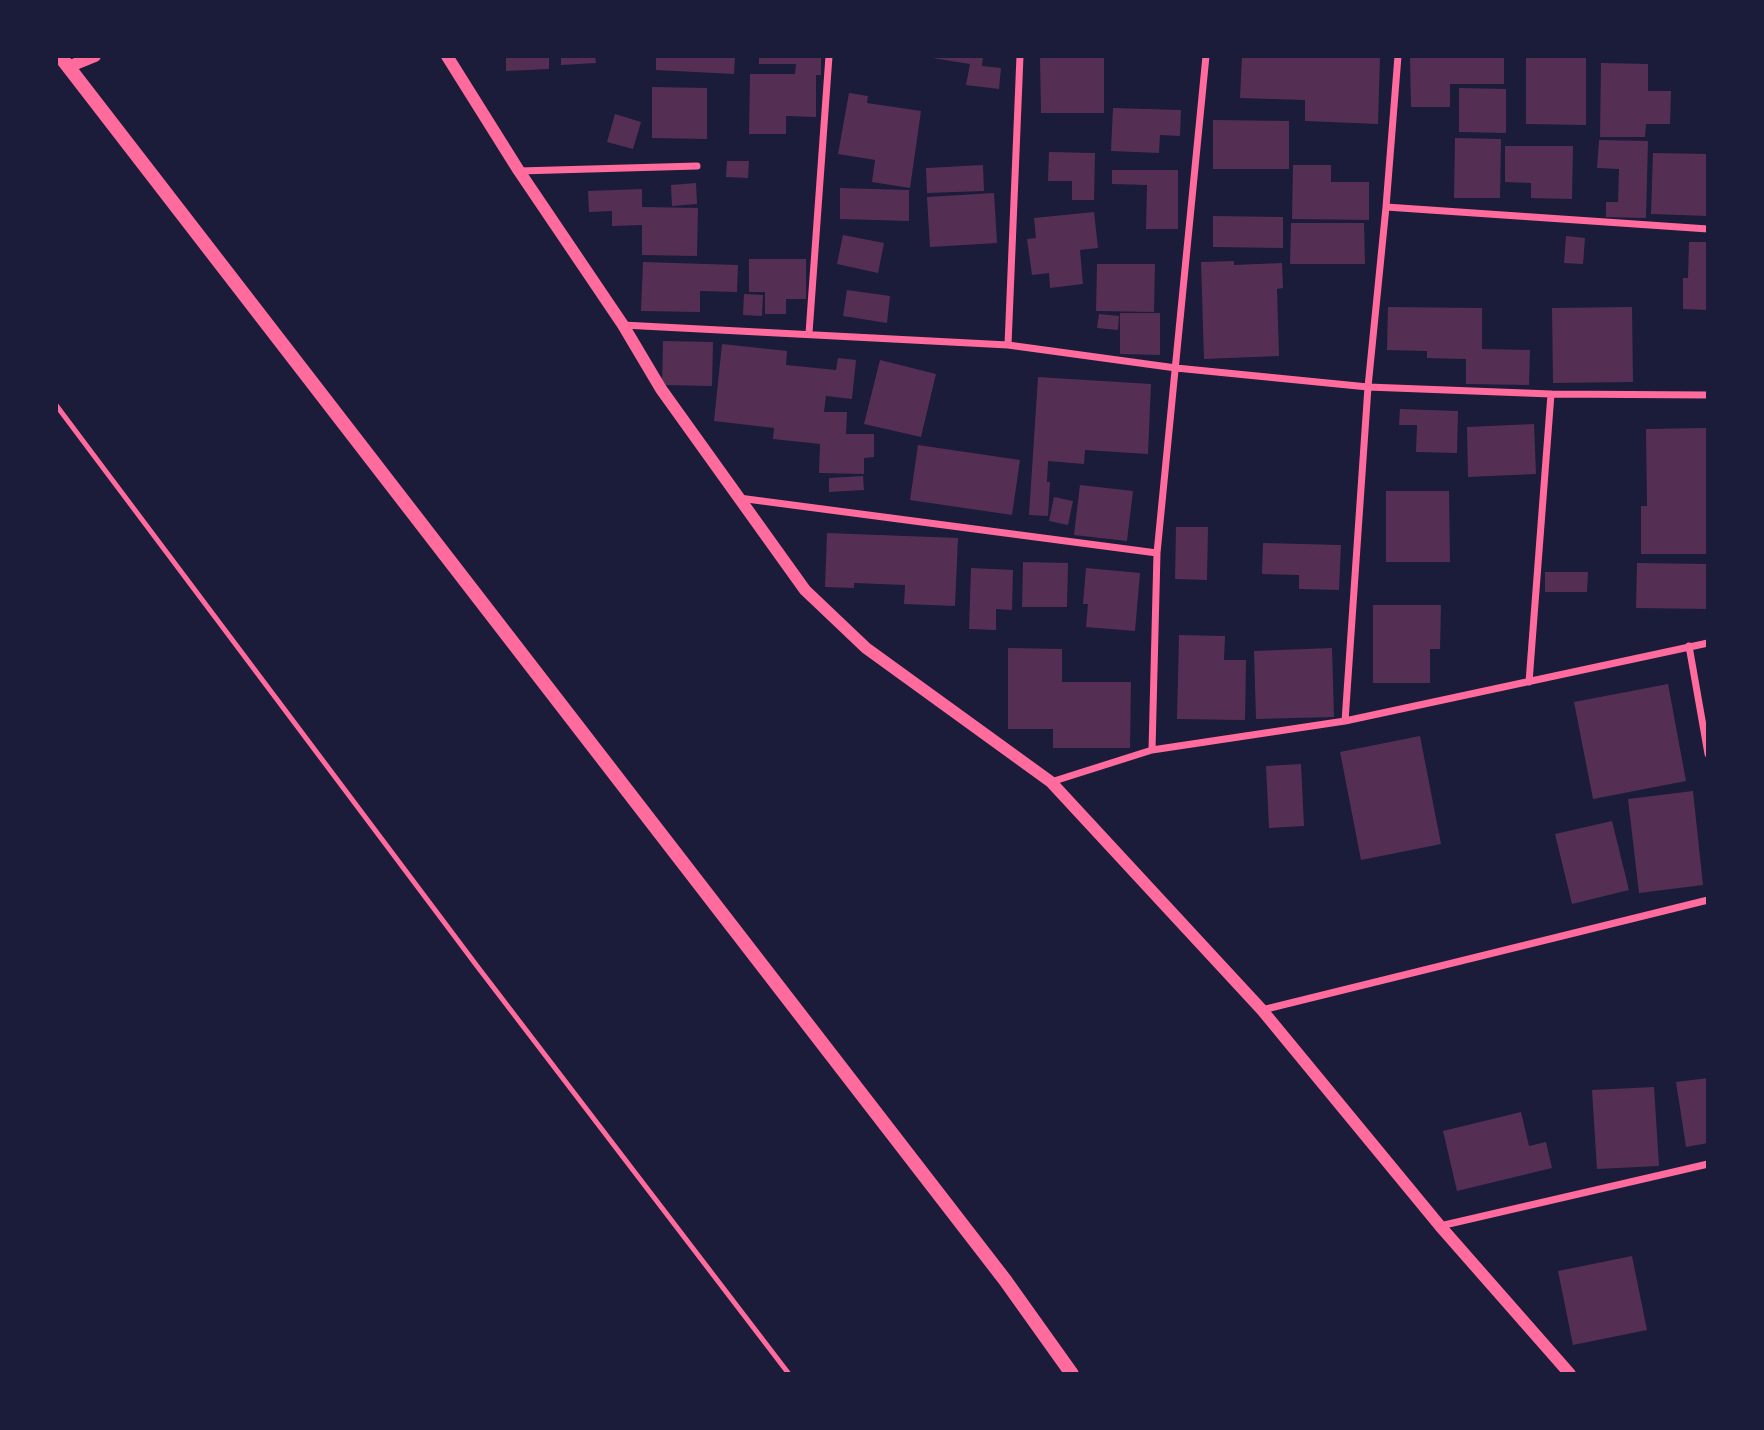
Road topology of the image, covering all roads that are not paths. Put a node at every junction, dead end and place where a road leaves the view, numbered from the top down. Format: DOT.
graph roads {
  1 [pos="95,56"];
  2 [pos="447,56"];
  3 [pos="829,56"];
  4 [pos="1020,56"];
  5 [pos="1206,56"];
  6 [pos="1398,56"];
  7 [pos="64,62"];
  8 [pos="697,166"];
  9 [pos="519,172"];
  10 [pos="1386,207"];
  11 [pos="1708,229"];
  12 [pos="622,325"];
  13 [pos="809,333"];
  14 [pos="1008,345"];
  15 [pos="1176,368"];
  16 [pos="1368,387"];
  17 [pos="1551,394"];
  18 [pos="1708,395"];
  19 [pos="56,405"];
  20 [pos="739,498"];
  21 [pos="1157,553"];
  22 [pos="1708,643"];
  23 [pos="1689,646"];
  24 [pos="1529,682"];
  25 [pos="1345,721"];
  26 [pos="1152,750"];
  27 [pos="1708,754"];
  28 [pos="1051,782"];
  29 [pos="1708,901"];
  30 [pos="1262,1010"];
  31 [pos="1708,1164"];
  32 [pos="1440,1226"];
  33 [pos="789,1374"];
  34 [pos="1072,1374"];
  35 [pos="1570,1374"];
  1 -- 7 [label="street"];
  2 -- 9 [label="street"];
  3 -- 13 [label="street"];
  4 -- 14 [label="street"];
  5 -- 15 [label="street"];
  6 -- 10 [label="street"];
  7 -- 34 [label="main road"];
  8 -- 9 [label="street"];
  9 -- 12 [label="street"];
  10 -- 11 [label="street"];
  10 -- 16 [label="street"];
  12 -- 13 [label="street"];
  12 -- 20 [label="street"];
  13 -- 14 [label="street"];
  14 -- 15 [label="street"];
  15 -- 16 [label="street"];
  15 -- 21 [label="street"];
  16 -- 17 [label="street"];
  16 -- 25 [label="street"];
  17 -- 18 [label="street"];
  17 -- 24 [label="street"];
  19 -- 33 [label="lane"];
  20 -- 21 [label="street"];
  20 -- 28 [label="street"];
  21 -- 26 [label="street"];
  22 -- 23 [label="street"];
  23 -- 24 [label="street"];
  23 -- 27 [label="street"];
  24 -- 25 [label="street"];
  25 -- 26 [label="street"];
  26 -- 28 [label="street"];
  28 -- 30 [label="street"];
  29 -- 30 [label="street"];
  30 -- 32 [label="street"];
  31 -- 32 [label="street"];
  32 -- 35 [label="street"];
}
